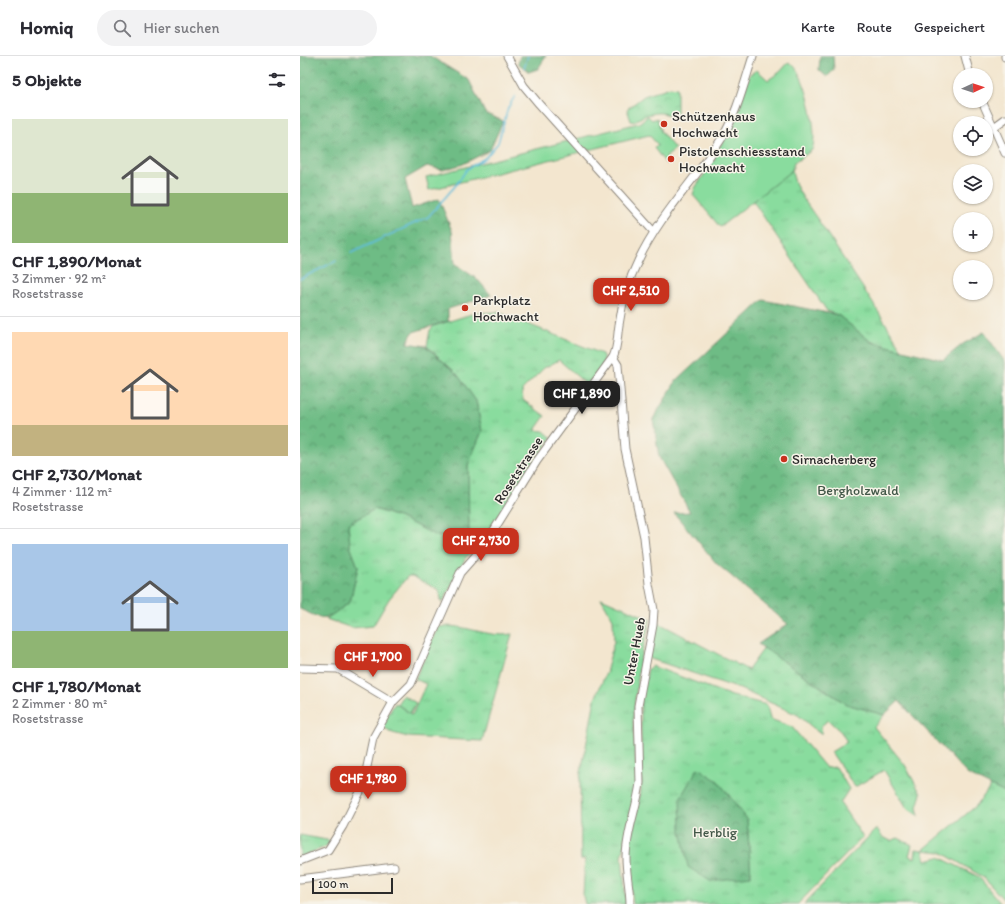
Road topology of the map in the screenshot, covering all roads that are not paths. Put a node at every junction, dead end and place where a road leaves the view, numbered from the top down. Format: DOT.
graph roads {
  1 [pos="507,56"];
  2 [pos="753,56"];
  3 [pos="965,56"];
  4 [pos="968,68"];
  5 [pos="985,108"];
  6 [pos="1005,119"];
  7 [pos="994,127"];
  8 [pos="1005,153"];
  9 [pos="653,232"];
  10 [pos="613,357"];
  11 [pos="300,668"];
  12 [pos="393,702"];
  13 [pos="300,861"];
  14 [pos="394,867"];
  15 [pos="300,879"];
  16 [pos="630,904"];
  1 -- 9 [label="street"];
  2 -- 9 [label="street"];
  3 -- 4 [label="street"];
  5 -- 7 [label="street"];
  6 -- 7 [label="street"];
  7 -- 8 [label="street"];
  9 -- 10 [label="street"];
  10 -- 12 [label="street, Rosetstrasse"];
  10 -- 16 [label="street, Unter Hueb"];
  11 -- 12 [label="street"];
  12 -- 13 [label="street, Rosetstrasse"];
  14 -- 15 [label="street"];
}
